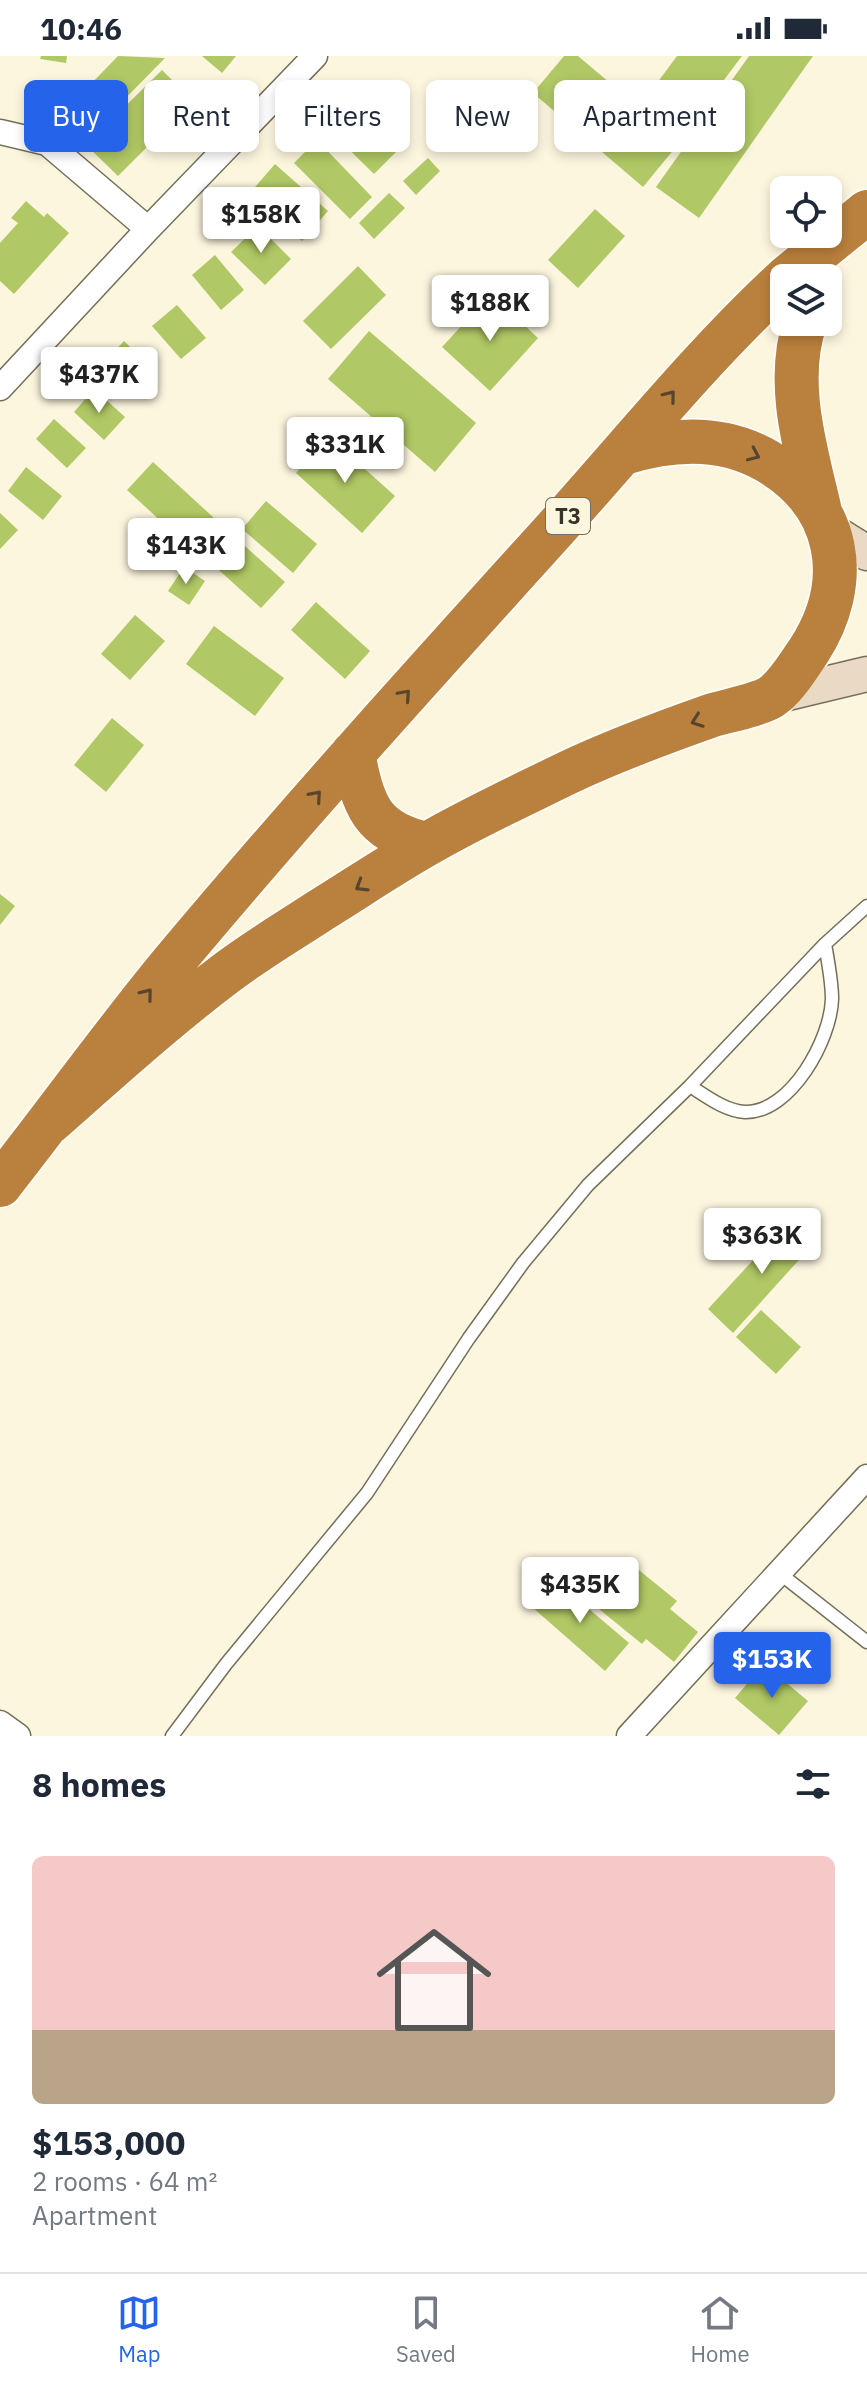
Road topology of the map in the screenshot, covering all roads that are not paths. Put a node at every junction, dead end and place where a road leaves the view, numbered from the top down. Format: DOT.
graph roads {
  1 [pos="315,56"];
  2 [pos="0,132"];
  3 [pos="863,215"];
  4 [pos="148,229"];
  5 [pos="803,264"];
  6 [pos="831,264"];
  7 [pos="770,294"];
  8 [pos="803,336"];
  9 [pos="0,388"];
  10 [pos="624,453"];
  11 [pos="824,519"];
  12 [pos="867,553"];
  13 [pos="867,674"];
  14 [pos="771,697"];
  15 [pos="353,753"];
  16 [pos="427,844"];
  17 [pos="867,906"];
  18 [pos="825,944"];
  19 [pos="690,1086"];
  20 [pos="49,1123"];
  21 [pos="0,1185"];
  22 [pos="867,1477"];
  23 [pos="778,1572"];
  24 [pos="867,1642"];
  25 [pos="0,1723"];
  26 [pos="18,1736"];
  27 [pos="172,1736"];
  28 [pos="629,1736"];
  1 -- 4 [label="street"];
  2 -- 4 [label="street"];
  3 -- 5 [label="highway, T3"];
  3 -- 6 [label="highway, T3"];
  4 -- 9 [label="street"];
  10 -- 7 [label="highway, T3, one-way"];
  8 -- 11 [label="highway"];
  10 -- 11 [label="highway, one-way"];
  15 -- 10 [label="highway, T3, one-way"];
  11 -- 12 [label="main road"];
  11 -- 14 [label="highway"];
  13 -- 14 [label="main road"];
  14 -- 16 [label="highway, T3, one-way"];
  15 -- 16 [label="highway"];
  20 -- 15 [label="highway, T3, one-way"];
  16 -- 20 [label="highway, T3, one-way"];
  17 -- 18 [label="lane"];
  18 -- 19 [label="lane"];
  18 -- 19 [label="lane"];
  19 -- 27 [label="lane"];
  20 -- 21 [label="highway, T3"];
  22 -- 23 [label="street"];
  23 -- 24 [label="lane"];
  23 -- 28 [label="street"];
  25 -- 26 [label="street"];
}
